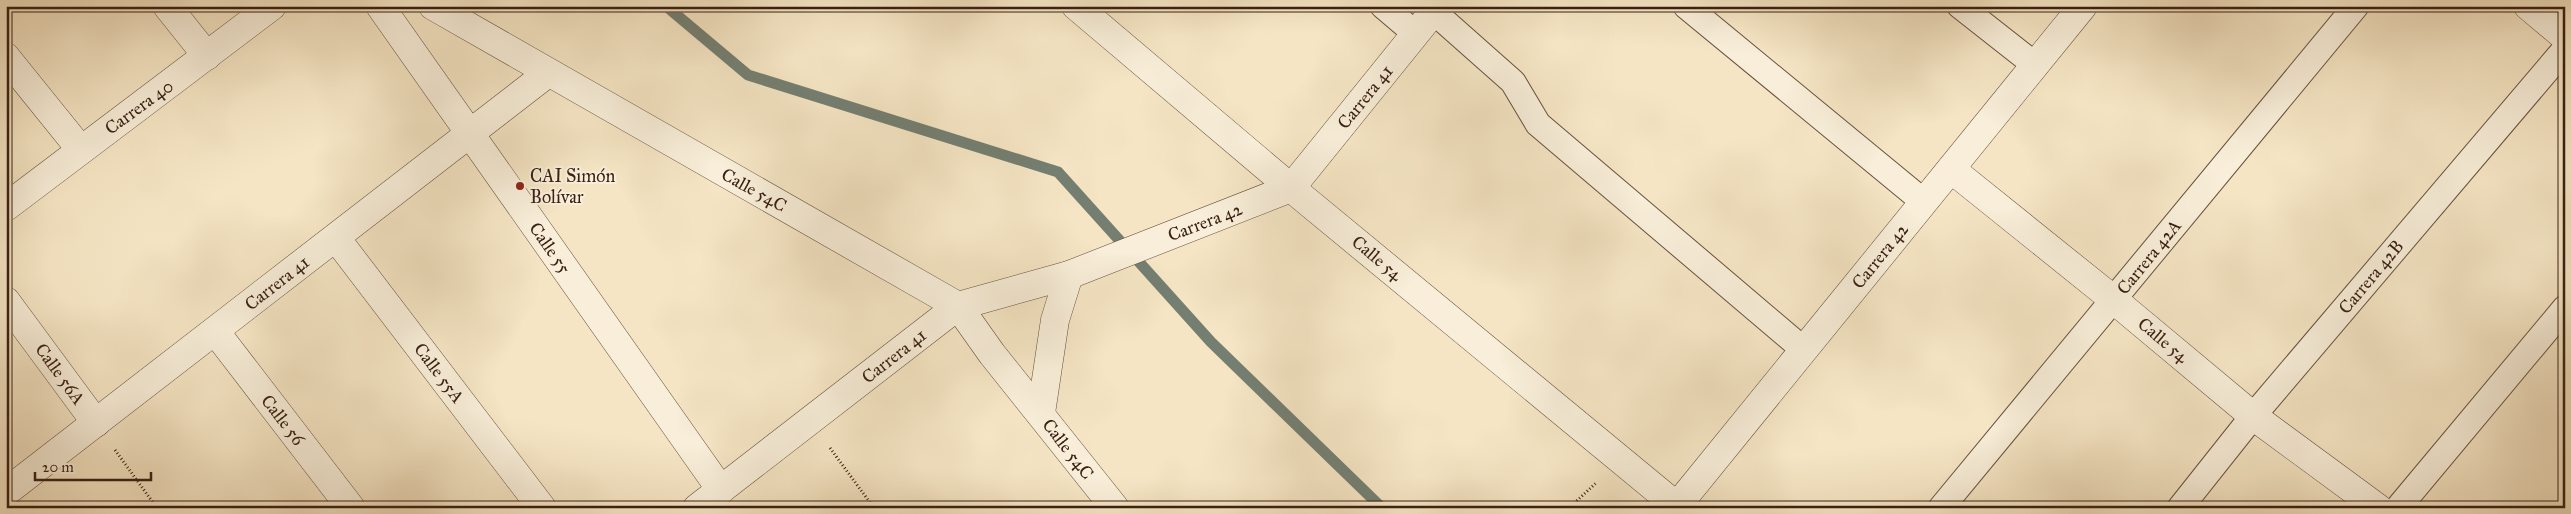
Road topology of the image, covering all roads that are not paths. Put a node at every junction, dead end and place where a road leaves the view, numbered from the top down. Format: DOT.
graph roads {
  1 [pos="167,6"];
  2 [pos="272,6"];
  3 [pos="380,6"];
  4 [pos="433,6"];
  5 [pos="1076,6"];
  6 [pos="1383,6"];
  7 [pos="1686,6"];
  8 [pos="1960,6"];
  9 [pos="2083,6"];
  10 [pos="2356,6"];
  11 [pos="2528,6"];
  12 [pos="1436,9"];
  13 [pos="1416,34"];
  14 [pos="2565,37"];
  15 [pos="2565,49"];
  16 [pos="208,56"];
  17 [pos="6,57"];
  18 [pos="2035,65"];
  19 [pos="548,74"];
  20 [pos="470,135"];
  21 [pos="81,150"];
  22 [pos="1951,169"];
  23 [pos="1291,188"];
  24 [pos="1924,202"];
  25 [pos="6,207"];
  26 [pos="336,238"];
  27 [pos="1118,255"];
  28 [pos="1069,274"];
  29 [pos="2114,300"];
  30 [pos="6,301"];
  31 [pos="958,306"];
  32 [pos="2565,308"];
  33 [pos="215,331"];
  34 [pos="1804,350"];
  35 [pos="1041,413"];
  36 [pos="2253,416"];
  37 [pos="96,423"];
  38 [pos="721,490"];
  39 [pos="6,492"];
  40 [pos="1678,507"];
  41 [pos="351,508"];
  42 [pos="542,508"];
  43 [pos="697,508"];
  44 [pos="1115,508"];
  45 [pos="1941,508"];
  46 [pos="2180,508"];
  47 [pos="2378,508"];
  48 [pos="2398,508"];
  1 -- 16 [label="street"];
  2 -- 16 [label="street, Carrera 40"];
  3 -- 20 [label="street, Calle 55"];
  4 -- 19 [label="street, Calle 54C"];
  5 -- 23 [label="street, Calle 54"];
  6 -- 13 [label="street"];
  7 -- 24 [label="street"];
  8 -- 18 [label="street"];
  9 -- 18 [label="street, Carrera 42"];
  10 -- 29 [label="street, Carrera 42A"];
  11 -- 14 [label="street"];
  12 -- 13 [label="street, Carrera 41"];
  12 -- 34 [label="street"];
  13 -- 23 [label="street, Carrera 41"];
  15 -- 36 [label="street, Carrera 42B"];
  16 -- 21 [label="street, Carrera 40"];
  17 -- 21 [label="street"];
  18 -- 22 [label="street, Carrera 42"];
  19 -- 20 [label="street, Carrera 41"];
  19 -- 31 [label="street, Calle 54C"];
  20 -- 26 [label="street, Carrera 41"];
  20 -- 38 [label="street, Calle 55"];
  21 -- 25 [label="street, Carrera 40"];
  22 -- 24 [label="street, Carrera 42"];
  22 -- 29 [label="street, Calle 54"];
  23 -- 27 [label="street, Carrera 42"];
  23 -- 40 [label="street, Calle 54"];
  24 -- 34 [label="street, Carrera 42"];
  26 -- 33 [label="street, Carrera 41"];
  26 -- 42 [label="street, Calle 55A"];
  27 -- 28 [label="street, Carrera 41"];
  28 -- 31 [label="street, Carrera 41"];
  28 -- 35 [label="street, Calle 54C"];
  29 -- 36 [label="street, Calle 54"];
  29 -- 45 [label="street, Carrera 42A"];
  30 -- 37 [label="street, Calle 56A"];
  31 -- 35 [label="street, Calle 54C"];
  31 -- 38 [label="street, Carrera 41"];
  32 -- 48 [label="street"];
  33 -- 37 [label="street, Carrera 41"];
  33 -- 41 [label="street, Calle 56"];
  34 -- 40 [label="street, Carrera 42"];
  35 -- 44 [label="street, Calle 54C"];
  36 -- 46 [label="street, Carrera 42B"];
  36 -- 47 [label="street, Calle 54"];
  37 -- 39 [label="street, Carrera 41"];
  38 -- 43 [label="street, Carrera 41"];
}
